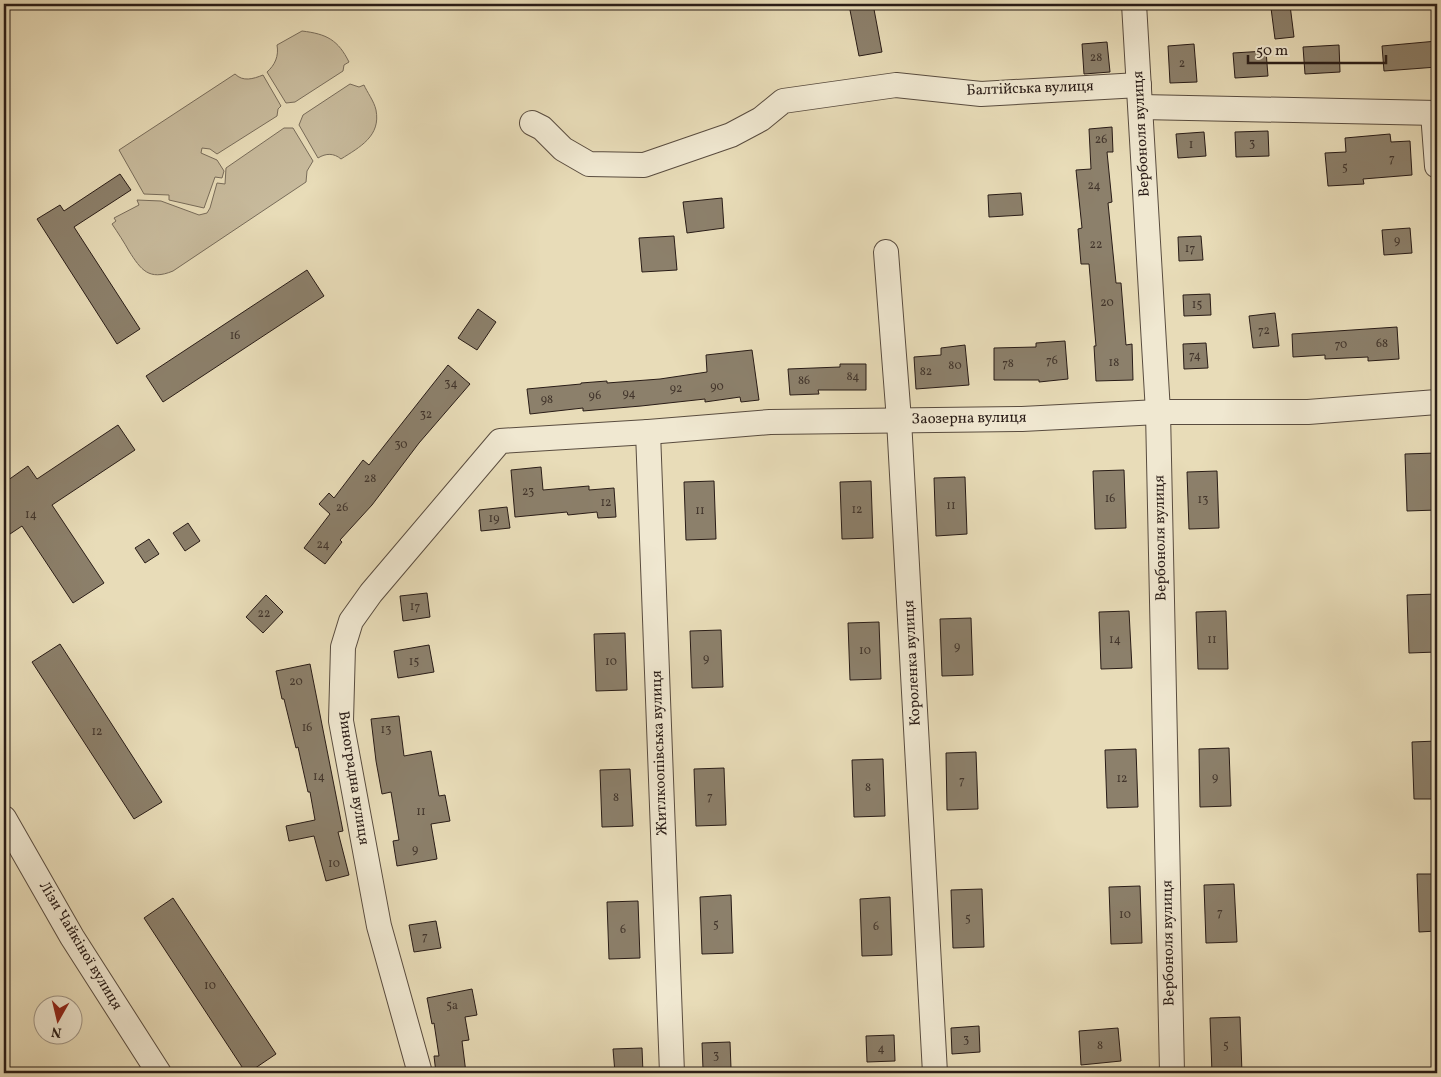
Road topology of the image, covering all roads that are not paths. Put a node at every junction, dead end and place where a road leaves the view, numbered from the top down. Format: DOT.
graph roads {
  1 [pos="1134,4"];
  2 [pos="1140,96"];
  3 [pos="1435,113"];
  4 [pos="532,123"];
  5 [pos="1437,166"];
  6 [pos="886,252"];
  7 [pos="1437,402"];
  8 [pos="1158,412"];
  9 [pos="900,420"];
  10 [pos="648,432"];
  11 [pos="500,441"];
  12 [pos="4,818"];
  13 [pos="159,1073"];
  14 [pos="420,1073"];
  15 [pos="672,1073"];
  16 [pos="935,1073"];
  17 [pos="1172,1073"];
  1 -- 2 [label="street, Вербоноля вулиця"];
  2 -- 3 [label="street, Балтійська вулиця"];
  2 -- 4 [label="street, Балтійська вулиця"];
  2 -- 8 [label="street, Вербоноля вулиця"];
  3 -- 5 [label="street"];
  6 -- 9 [label="street, Короленка вулиця"];
  7 -- 8 [label="street, Заозерна вулиця"];
  8 -- 9 [label="street, Заозерна вулиця"];
  8 -- 17 [label="street, Вербоноля вулиця"];
  9 -- 10 [label="street, Заозерна вулиця"];
  9 -- 16 [label="street, Короленка вулиця"];
  10 -- 11 [label="street, Заозерна вулиця"];
  10 -- 15 [label="street, Житлкоопівська вулиця"];
  11 -- 14 [label="street, Виноградна вулиця"];
  12 -- 13 [label="street, Лізи Чайкіної вулиця"];
}
